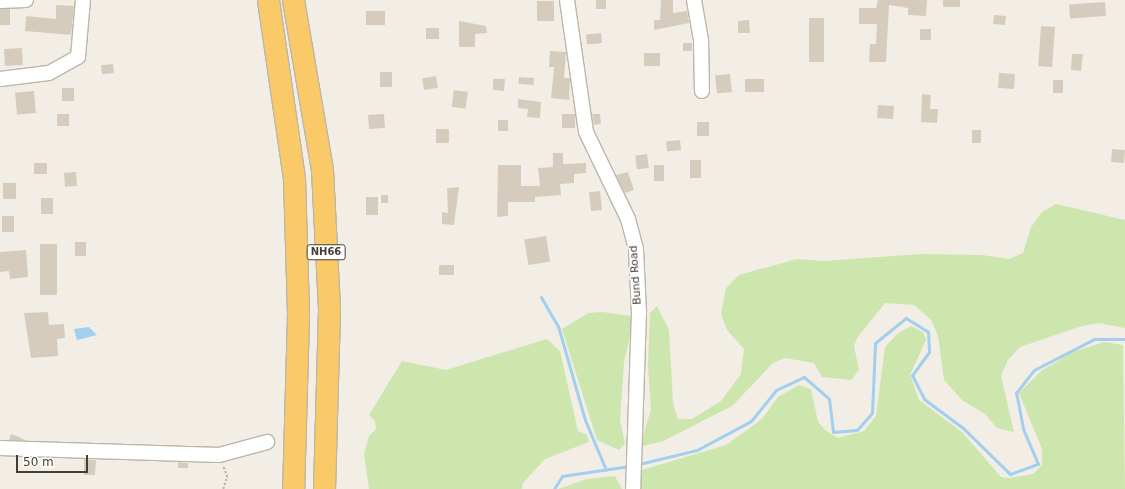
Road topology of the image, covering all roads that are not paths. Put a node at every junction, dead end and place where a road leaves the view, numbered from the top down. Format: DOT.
graph roads {
  1 [pos="26,0"];
  2 [pos="82,0"];
  3 [pos="268,0"];
  4 [pos="567,0"];
  5 [pos="694,0"];
  6 [pos="0,1"];
  7 [pos="294,9"];
  8 [pos="0,79"];
  9 [pos="702,91"];
  10 [pos="267,442"];
  11 [pos="0,448"];
  12 [pos="293,489"];
  13 [pos="324,489"];
  14 [pos="633,489"];
  1 -- 6 [label="street"];
  2 -- 8 [label="street"];
  3 -- 12 [label="highway, NH66"];
  4 -- 14 [label="street, Bund Road"];
  5 -- 9 [label="street"];
  7 -- 13 [label="highway, NH66"];
  10 -- 11 [label="street"];
}
